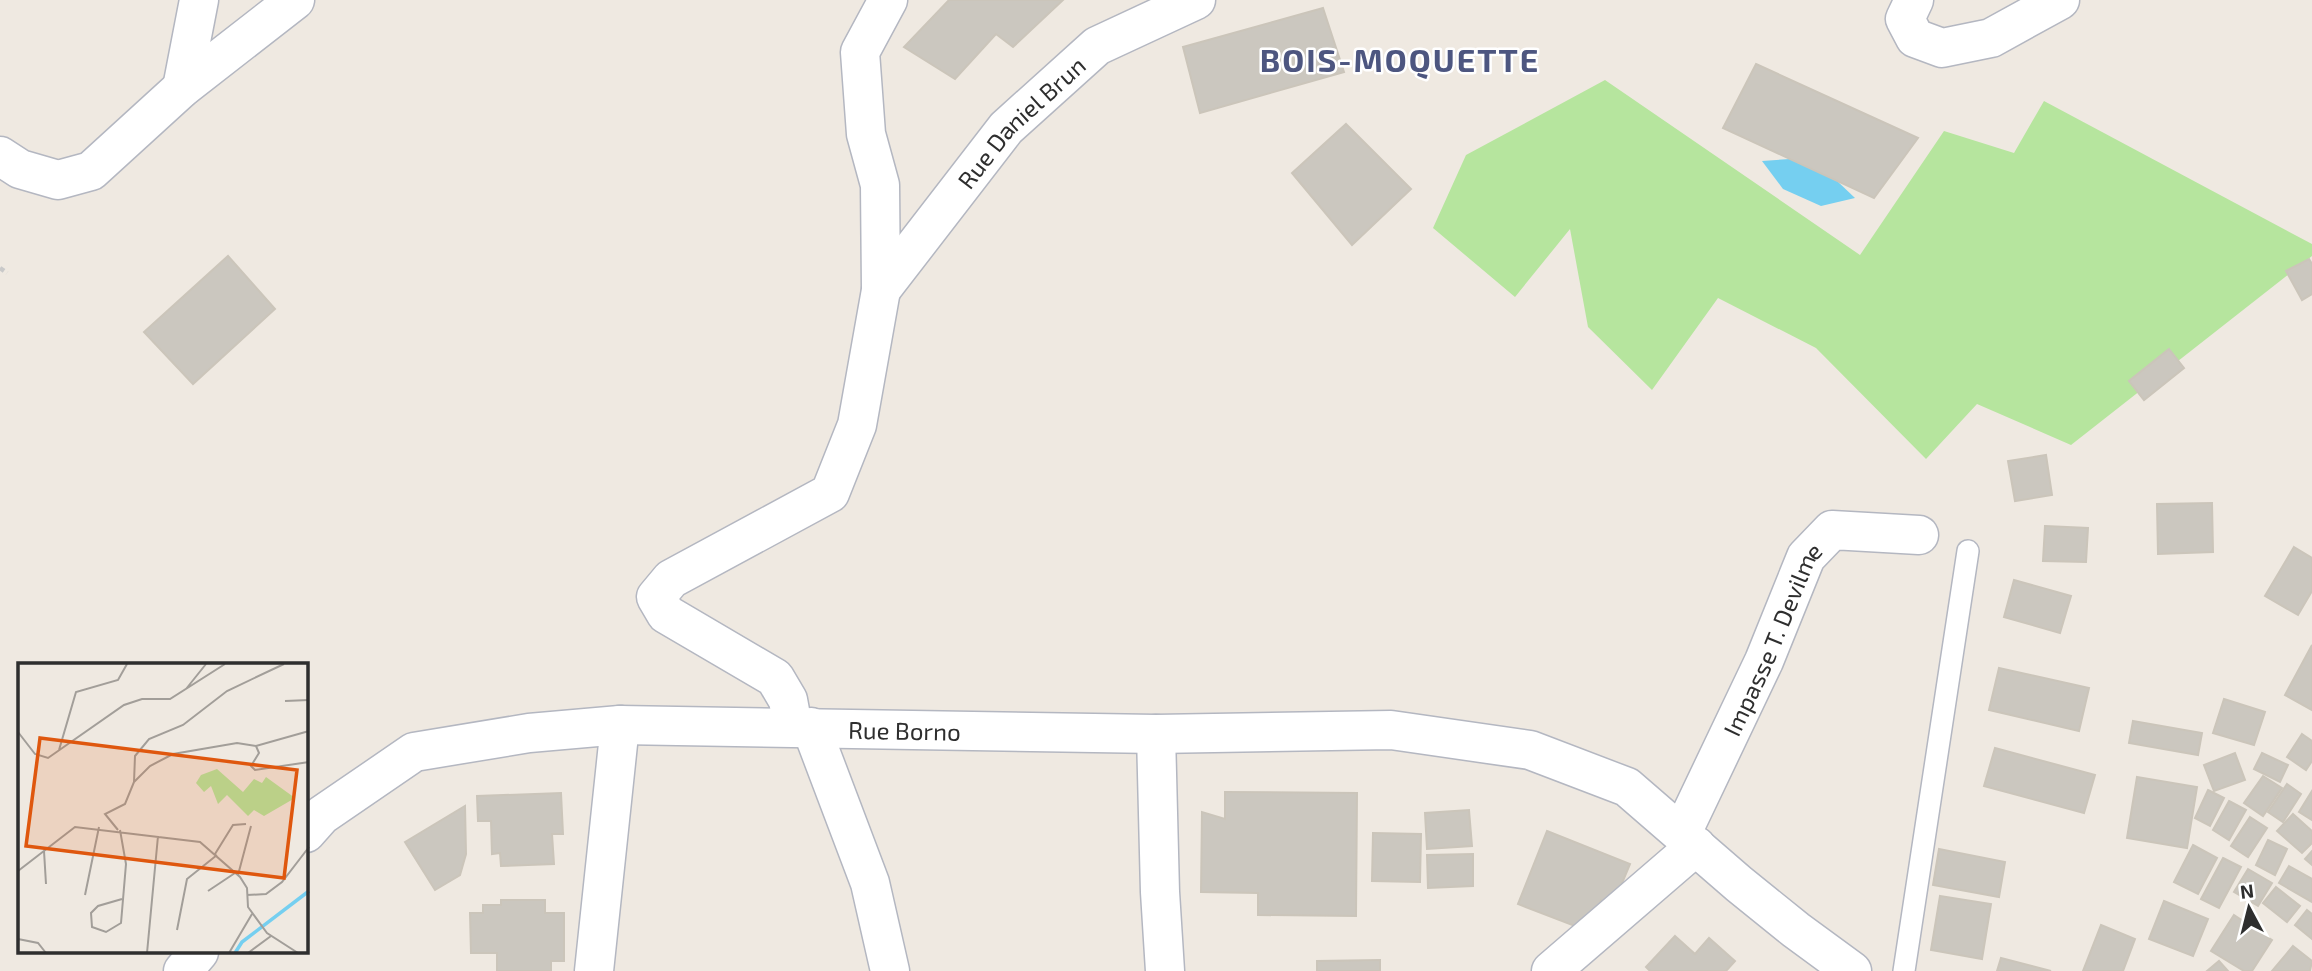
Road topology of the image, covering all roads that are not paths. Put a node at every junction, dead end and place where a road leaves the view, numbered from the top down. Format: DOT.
graph roads {
  1 [pos="199,0"];
  2 [pos="295,0"];
  3 [pos="888,0"];
  4 [pos="1196,0"];
  5 [pos="1914,0"];
  6 [pos="2060,0"];
  7 [pos="182,88"];
  8 [pos="0,156"];
  9 [pos="881,290"];
  10 [pos="1919,535"];
  11 [pos="1968,551"];
  12 [pos="620,726"];
  13 [pos="802,727"];
  14 [pos="1156,734"];
  15 [pos="308,831"];
  16 [pos="1689,839"];
  17 [pos="197,954"];
  18 [pos="183,971"];
  19 [pos="594,971"];
  20 [pos="890,971"];
  21 [pos="1165,971"];
  22 [pos="1551,971"];
  23 [pos="1852,971"];
  24 [pos="1904,971"];
  1 -- 7 [label="street"];
  2 -- 7 [label="street"];
  3 -- 9 [label="street"];
  4 -- 9 [label="street, Rue Daniel Brun"];
  5 -- 6 [label="street"];
  7 -- 8 [label="street"];
  9 -- 13 [label="street"];
  10 -- 16 [label="street, Impasse T. Devilme"];
  11 -- 24 [label="lane"];
  12 -- 13 [label="street, Rue Borno"];
  12 -- 15 [label="street, Rue Borno"];
  12 -- 19 [label="street"];
  13 -- 14 [label="street, Rue Borno"];
  13 -- 20 [label="street"];
  14 -- 16 [label="street, Rue Borno"];
  14 -- 21 [label="street"];
  16 -- 22 [label="street"];
  16 -- 23 [label="street, Rue Borno"];
  17 -- 18 [label="street"];
}
